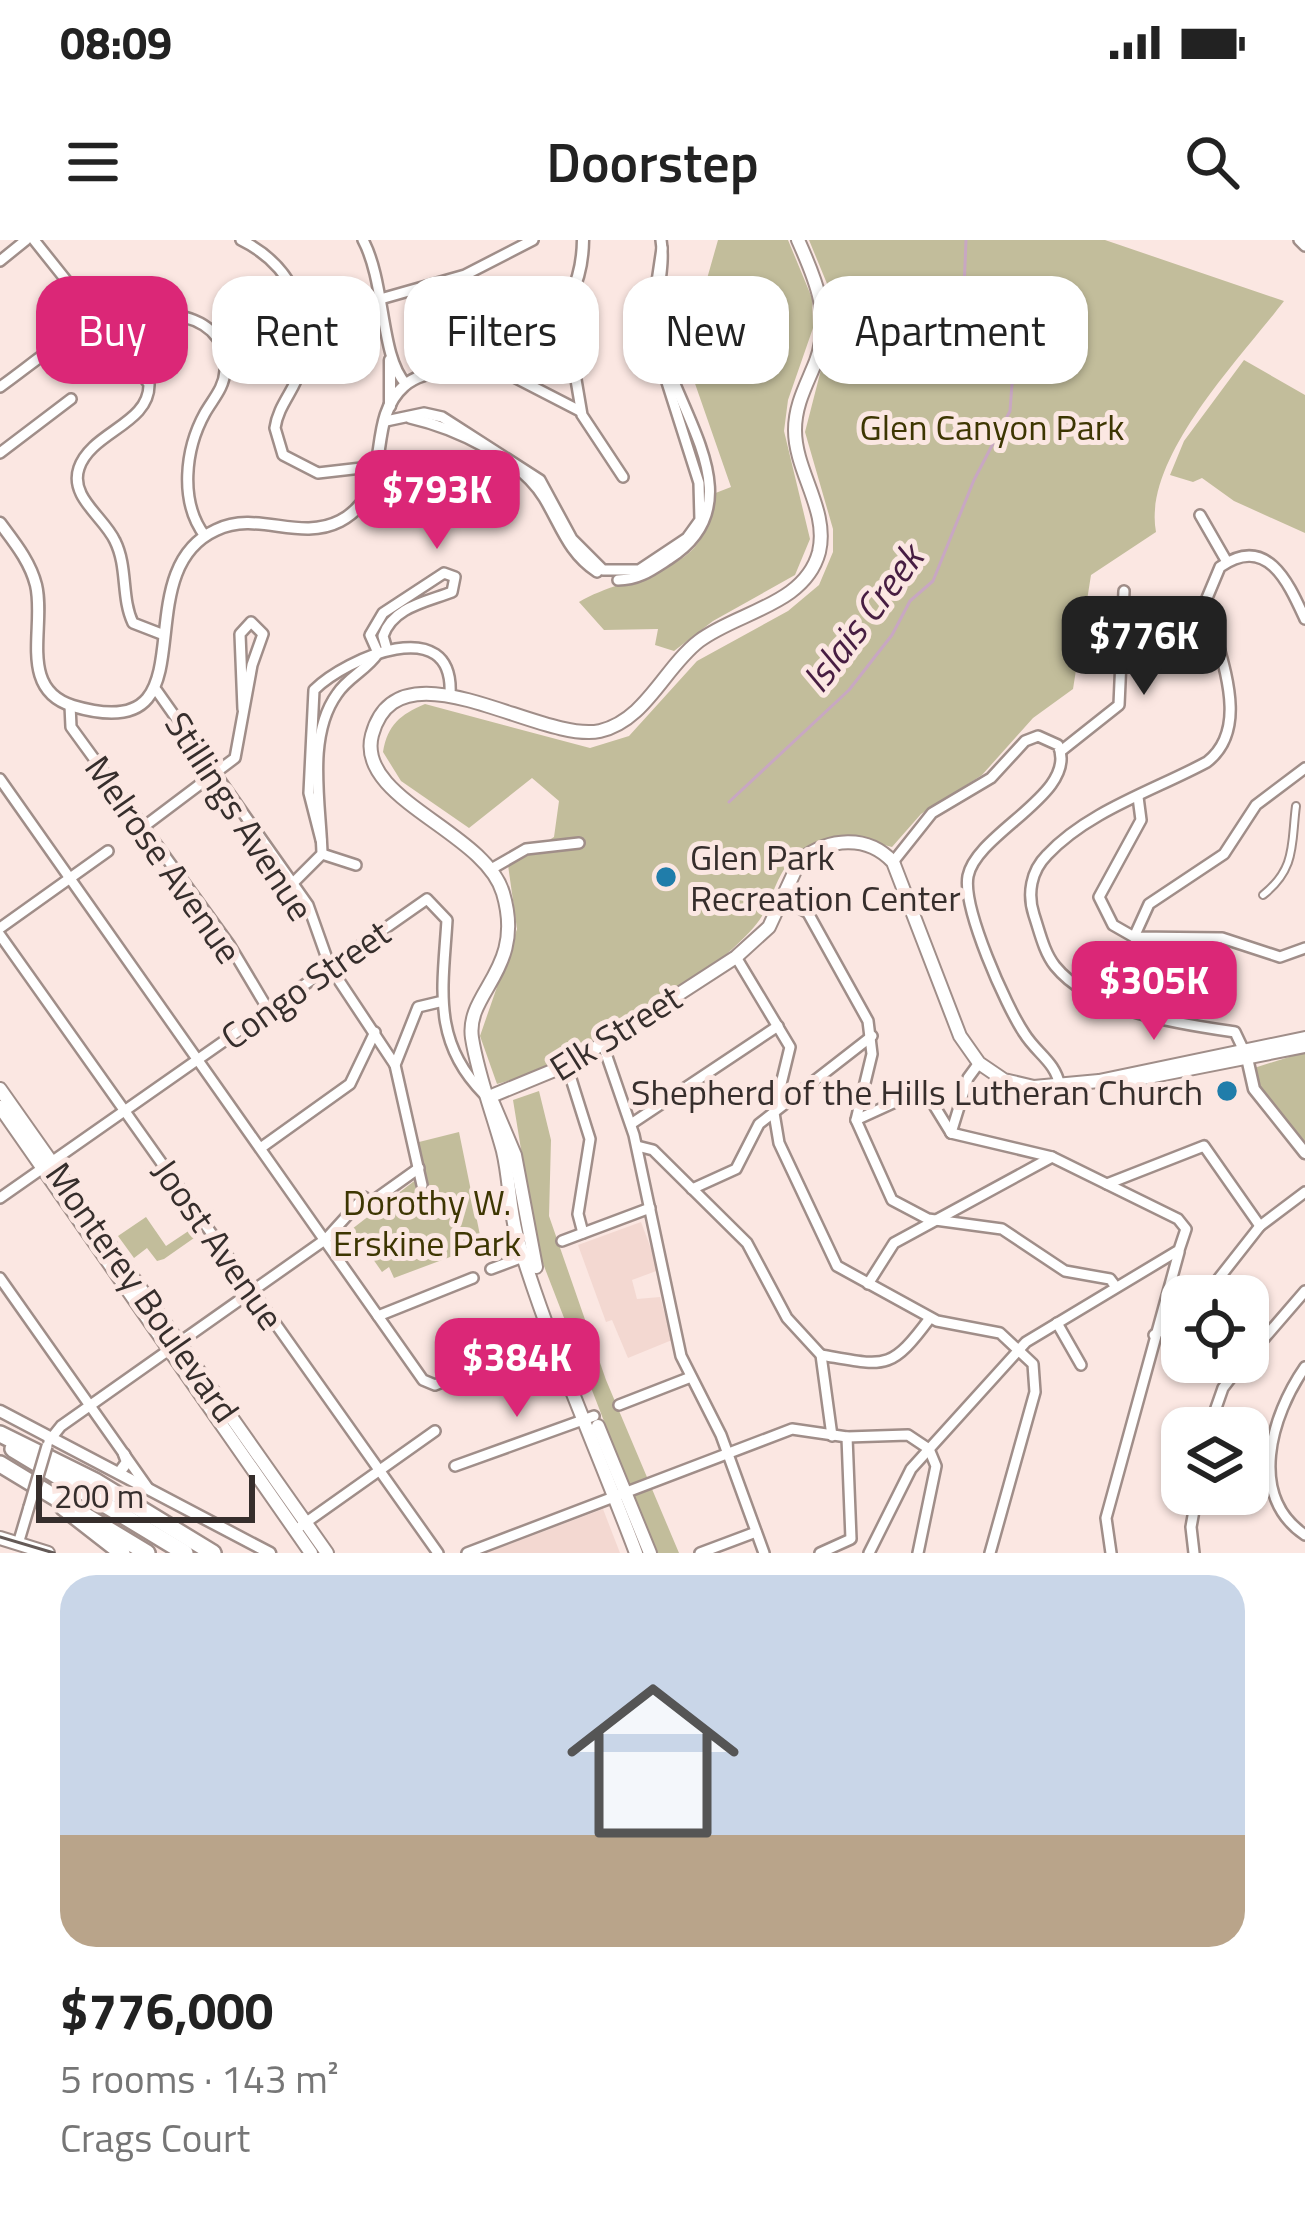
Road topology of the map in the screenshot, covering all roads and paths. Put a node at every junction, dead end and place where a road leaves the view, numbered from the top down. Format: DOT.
graph roads {
  1 [pos="30,240"];
  2 [pos="241,240"];
  3 [pos="363,240"];
  4 [pos="533,240"];
  5 [pos="583,240"];
  6 [pos="798,240"];
  7 [pos="662,244"];
  8 [pos="0,261"];
  9 [pos="62,276"];
  10 [pos="578,276"];
  11 [pos="384,298"];
  12 [pos="188,318"];
  13 [pos="390,360"];
  14 [pos="36,361"];
  15 [pos="2,382"];
  16 [pos="148,384"];
  17 [pos="409,384"];
  18 [pos="528,384"];
  19 [pos="576,384"];
  20 [pos="406,385"];
  21 [pos="71,398"];
  22 [pos="390,406"];
  23 [pos="580,411"];
  24 [pos="386,421"];
  25 [pos="0,453"];
  26 [pos="379,466"];
  27 [pos="623,477"];
  28 [pos="1200,514"];
  29 [pos="0,523"];
  30 [pos="205,536"];
  31 [pos="1227,562"];
  32 [pos="1124,591"];
  33 [pos="1305,619"];
  34 [pos="164,635"];
  35 [pos="382,652"];
  36 [pos="157,691"];
  37 [pos="450,695"];
  38 [pos="70,705"];
  39 [pos="243,709"];
  40 [pos="1061,751"];
  41 [pos="1305,768"];
  42 [pos="216,776"];
  43 [pos="0,779"];
  44 [pos="1138,797"];
  45 [pos="1295,806"];
  46 [pos="142,828"];
  47 [pos="321,840"];
  48 [pos="579,843"];
  49 [pos="108,851"];
  50 [pos="322,854"];
  51 [pos="893,862"];
  52 [pos="356,865"];
  53 [pos="493,868"];
  54 [pos="70,878"];
  55 [pos="293,883"];
  56 [pos="1263,895"];
  57 [pos="782,898"];
  58 [pos="0,931"];
  59 [pos="1134,937"];
  60 [pos="1305,948"];
  61 [pos="736,957"];
  62 [pos="330,967"];
  63 [pos="439,1002"];
  64 [pos="269,1011"];
  65 [pos="778,1026"];
  66 [pos="375,1032"];
  67 [pos="872,1036"];
  68 [pos="1305,1042"];
  69 [pos="603,1045"];
  70 [pos="1246,1054"];
  71 [pos="199,1059"];
  72 [pos="980,1064"];
  73 [pos="395,1065"];
  74 [pos="567,1066"];
  75 [pos="1060,1086"];
  76 [pos="0,1089"];
  77 [pos="496,1095"];
  78 [pos="0,1107"];
  79 [pos="124,1110"];
  80 [pos="774,1113"];
  81 [pos="856,1120"];
  82 [pos="631,1124"];
  83 [pos="951,1133"];
  84 [pos="637,1145"];
  85 [pos="262,1147"];
  86 [pos="1305,1154"];
  87 [pos="1052,1157"];
  88 [pos="47,1164"];
  89 [pos="419,1168"];
  90 [pos="1107,1184"];
  91 [pos="422,1186"];
  92 [pos="692,1189"];
  93 [pos="1305,1192"];
  94 [pos="0,1198"];
  95 [pos="650,1208"];
  96 [pos="935,1220"];
  97 [pos="1260,1226"];
  98 [pos="583,1233"];
  99 [pos="326,1239"];
  100 [pos="562,1241"];
  101 [pos="1179,1250"];
  102 [pos="523,1257"];
  103 [pos="491,1269"];
  104 [pos="1222,1275"];
  105 [pos="0,1278"];
  106 [pos="473,1278"];
  107 [pos="868,1284"];
  108 [pos="1116,1287"];
  109 [pos="252,1291"];
  110 [pos="1305,1291"];
  111 [pos="378,1316"];
  112 [pos="930,1318"];
  113 [pos="1057,1323"];
  114 [pos="1161,1330"];
  115 [pos="1269,1333"];
  116 [pos="1154,1335"];
  117 [pos="174,1346"];
  118 [pos="1020,1349"];
  119 [pos="821,1355"];
  120 [pos="505,1356"];
  121 [pos="1081,1365"];
  122 [pos="1305,1367"];
  123 [pos="691,1377"];
  124 [pos="619,1405"];
  125 [pos="90,1406"];
  126 [pos="0,1411"];
  127 [pos="590,1418"];
  128 [pos="435,1431"];
  129 [pos="832,1436"];
  130 [pos="848,1437"];
  131 [pos="0,1438"];
  132 [pos="49,1442"];
  133 [pos="929,1449"];
  134 [pos="728,1453"];
  135 [pos="124,1454"];
  136 [pos="0,1464"];
  137 [pos="455,1466"];
  138 [pos="380,1470"];
  139 [pos="119,1474"];
  140 [pos="148,1488"];
  141 [pos="619,1494"];
  142 [pos="53,1495"];
  143 [pos="1193,1515"];
  144 [pos="301,1526"];
  145 [pos="756,1532"];
  146 [pos="1305,1534"];
  147 [pos="0,1538"];
  148 [pos="18,1544"];
  149 [pos="48,1553"];
  150 [pos="122,1553"];
  151 [pos="147,1553"];
  152 [pos="185,1553"];
  153 [pos="213,1553"];
  154 [pos="270,1553"];
  155 [pos="311,1553"];
  156 [pos="327,1553"];
  157 [pos="438,1553"];
  158 [pos="467,1553"];
  159 [pos="636,1553"];
  160 [pos="650,1553"];
  161 [pos="700,1553"];
  162 [pos="764,1553"];
  163 [pos="820,1553"];
  164 [pos="869,1553"];
  165 [pos="918,1553"];
  166 [pos="990,1553"];
  167 [pos="1112,1553"];
  168 [pos="1194,1553"];
  1 -- 8 [label="street"];
  1 -- 9 [label="street"];
  2 -- 26 [label="street"];
  3 -- 11 [label="street"];
  4 -- 11 [label="street"];
  5 -- 10 [label="street"];
  6 -- 37 [label="main road"];
  7 -- 24 [label="street"];
  11 -- 13 [label="street"];
  12 -- 30 [label="street"];
  13 -- 20 [label="street"];
  13 -- 22 [label="street"];
  14 -- 15 [label="street"];
  16 -- 34 [label="street"];
  17 -- 20 [label="street"];
  18 -- 23 [label="street"];
  19 -- 23 [label="street"];
  20 -- 22 [label="street"];
  21 -- 25 [label="street"];
  22 -- 24 [label="street"];
  23 -- 27 [label="street"];
  24 -- 26 [label="street"];
  26 -- 30 [label="street"];
  28 -- 31 [label="street"];
  29 -- 38 [label="street"];
  30 -- 34 [label="street"];
  31 -- 33 [label="street"];
  31 -- 44 [label="street"];
  32 -- 40 [label="street"];
  34 -- 36 [label="street"];
  35 -- 35 [label="street"];
  35 -- 37 [label="street"];
  35 -- 47 [label="street"];
  35 -- 47 [label="street"];
  36 -- 38 [label="street"];
  36 -- 42 [label="street, Stillings Avenue"];
  37 -- 53 [label="main road"];
  38 -- 46 [label="street, Melrose Avenue"];
  39 -- 39 [label="street"];
  39 -- 42 [label="street"];
  40 -- 51 [label="street"];
  40 -- 75 [label="street"];
  41 -- 59 [label="street"];
  42 -- 46 [label="street"];
  42 -- 55 [label="street, Stillings Avenue"];
  43 -- 54 [label="street"];
  44 -- 59 [label="street"];
  44 -- 70 [label="street"];
  45 -- 56 [label="street"];
  46 -- 64 [label="street, Melrose Avenue"];
  47 -- 50 [label="street"];
  48 -- 53 [label="street"];
  49 -- 54 [label="street"];
  50 -- 52 [label="street"];
  50 -- 55 [label="street"];
  51 -- 57 [label="main road, Elk Street"];
  51 -- 72 [label="main road"];
  53 -- 77 [label="main road"];
  54 -- 58 [label="street"];
  54 -- 71 [label="street"];
  55 -- 62 [label="street, Stillings Avenue"];
  57 -- 61 [label="main road, Elk Street"];
  57 -- 67 [label="street"];
  58 -- 79 [label="street, Joost Avenue"];
  59 -- 60 [label="street"];
  61 -- 65 [label="street"];
  61 -- 69 [label="main road, Elk Street"];
  62 -- 63 [label="street, Congo Street"];
  62 -- 64 [label="street, Congo Street"];
  62 -- 66 [label="street, Stillings Avenue"];
  63 -- 73 [label="street"];
  63 -- 77 [label="street, Congo Street"];
  64 -- 71 [label="street, Congo Street"];
  65 -- 80 [label="street"];
  65 -- 82 [label="street"];
  66 -- 73 [label="street, Stillings Avenue"];
  66 -- 85 [label="street"];
  67 -- 80 [label="street"];
  67 -- 81 [label="street"];
  68 -- 70 [label="main road"];
  69 -- 74 [label="main road, Elk Street"];
  69 -- 82 [label="street"];
  70 -- 75 [label="main road"];
  70 -- 86 [label="street"];
  71 -- 79 [label="street, Congo Street"];
  71 -- 85 [label="street"];
  72 -- 75 [label="main road"];
  72 -- 83 [label="street"];
  73 -- 89 [label="street, Stillings Avenue"];
  74 -- 77 [label="main road, Elk Street"];
  74 -- 98 [label="street"];
  76 -- 88 [label="main road, Monterey Boulevard"];
  77 -- 102 [label="main road"];
  77 -- 127 [label="main road"];
  78 -- 88 [label="main road, Monterey Boulevard"];
  79 -- 88 [label="street, Congo Street"];
  79 -- 109 [label="street, Joost Avenue"];
  80 -- 92 [label="street"];
  80 -- 107 [label="street"];
  81 -- 83 [label="street"];
  81 -- 96 [label="street"];
  82 -- 84 [label="street"];
  83 -- 87 [label="street"];
  84 -- 92 [label="street"];
  84 -- 95 [label="street"];
  85 -- 99 [label="street"];
  87 -- 90 [label="street"];
  87 -- 96 [label="street"];
  88 -- 94 [label="street, Congo Street"];
  88 -- 117 [label="main road, Monterey Boulevard"];
  89 -- 91 [label="street, Stillings Avenue"];
  89 -- 99 [label="street"];
  90 -- 97 [label="street"];
  90 -- 101 [label="street"];
  92 -- 119 [label="street"];
  93 -- 97 [label="street"];
  95 -- 98 [label="street"];
  95 -- 123 [label="street"];
  96 -- 107 [label="street"];
  96 -- 108 [label="street"];
  97 -- 104 [label="street"];
  98 -- 100 [label="street"];
  99 -- 109 [label="street"];
  99 -- 111 [label="street"];
  101 -- 108 [label="street"];
  101 -- 116 [label="street"];
  102 -- 103 [label="street"];
  102 -- 127 [label="main road"];
  105 -- 125 [label="street"];
  106 -- 111 [label="street"];
  107 -- 112 [label="street"];
  108 -- 113 [label="street"];
  109 -- 117 [label="street"];
  109 -- 138 [label="street, Joost Avenue"];
  110 -- 115 [label="street"];
  111 -- 120 [label="street"];
  112 -- 118 [label="street"];
  112 -- 119 [label="street"];
  113 -- 118 [label="street"];
  113 -- 121 [label="street"];
  114 -- 116 [label="street"];
  116 -- 167 [label="street"];
  117 -- 125 [label="street"];
  117 -- 144 [label="main road, Monterey Boulevard"];
  118 -- 133 [label="street"];
  118 -- 166 [label="street"];
  119 -- 129 [label="street"];
  122 -- 146 [label="street"];
  123 -- 124 [label="street"];
  123 -- 134 [label="street"];
  125 -- 132 [label="street"];
  125 -- 135 [label="street"];
  126 -- 132 [label="street"];
  127 -- 137 [label="street"];
  127 -- 141 [label="main road"];
  128 -- 138 [label="street"];
  129 -- 130 [label="street"];
  129 -- 134 [label="street"];
  130 -- 133 [label="street"];
  130 -- 163 [label="street"];
  131 -- 152 [label="highway"];
  131 -- 153 [label="highway"];
  132 -- 139 [label="street"];
  132 -- 148 [label="street, bridge"];
  133 -- 164 [label="street"];
  133 -- 165 [label="street"];
  134 -- 141 [label="street"];
  134 -- 145 [label="street"];
  135 -- 139 [label="street"];
  135 -- 140 [label="street"];
  136 -- 142 [label="highway"];
  138 -- 144 [label="street"];
  138 -- 157 [label="street, Joost Avenue"];
  139 -- 140 [label="street"];
  140 -- 154 [label="street"];
  141 -- 158 [label="street"];
  141 -- 159 [label="main road"];
  141 -- 160 [label="main road"];
  142 -- 150 [label="highway"];
  142 -- 151 [label="highway"];
  143 -- 168 [label="street"];
  144 -- 155 [label="main road, Monterey Boulevard"];
  144 -- 156 [label="main road, Monterey Boulevard"];
  145 -- 161 [label="street"];
  145 -- 162 [label="street"];
  147 -- 148 [label="main road"];
  148 -- 149 [label="main road"];
}
